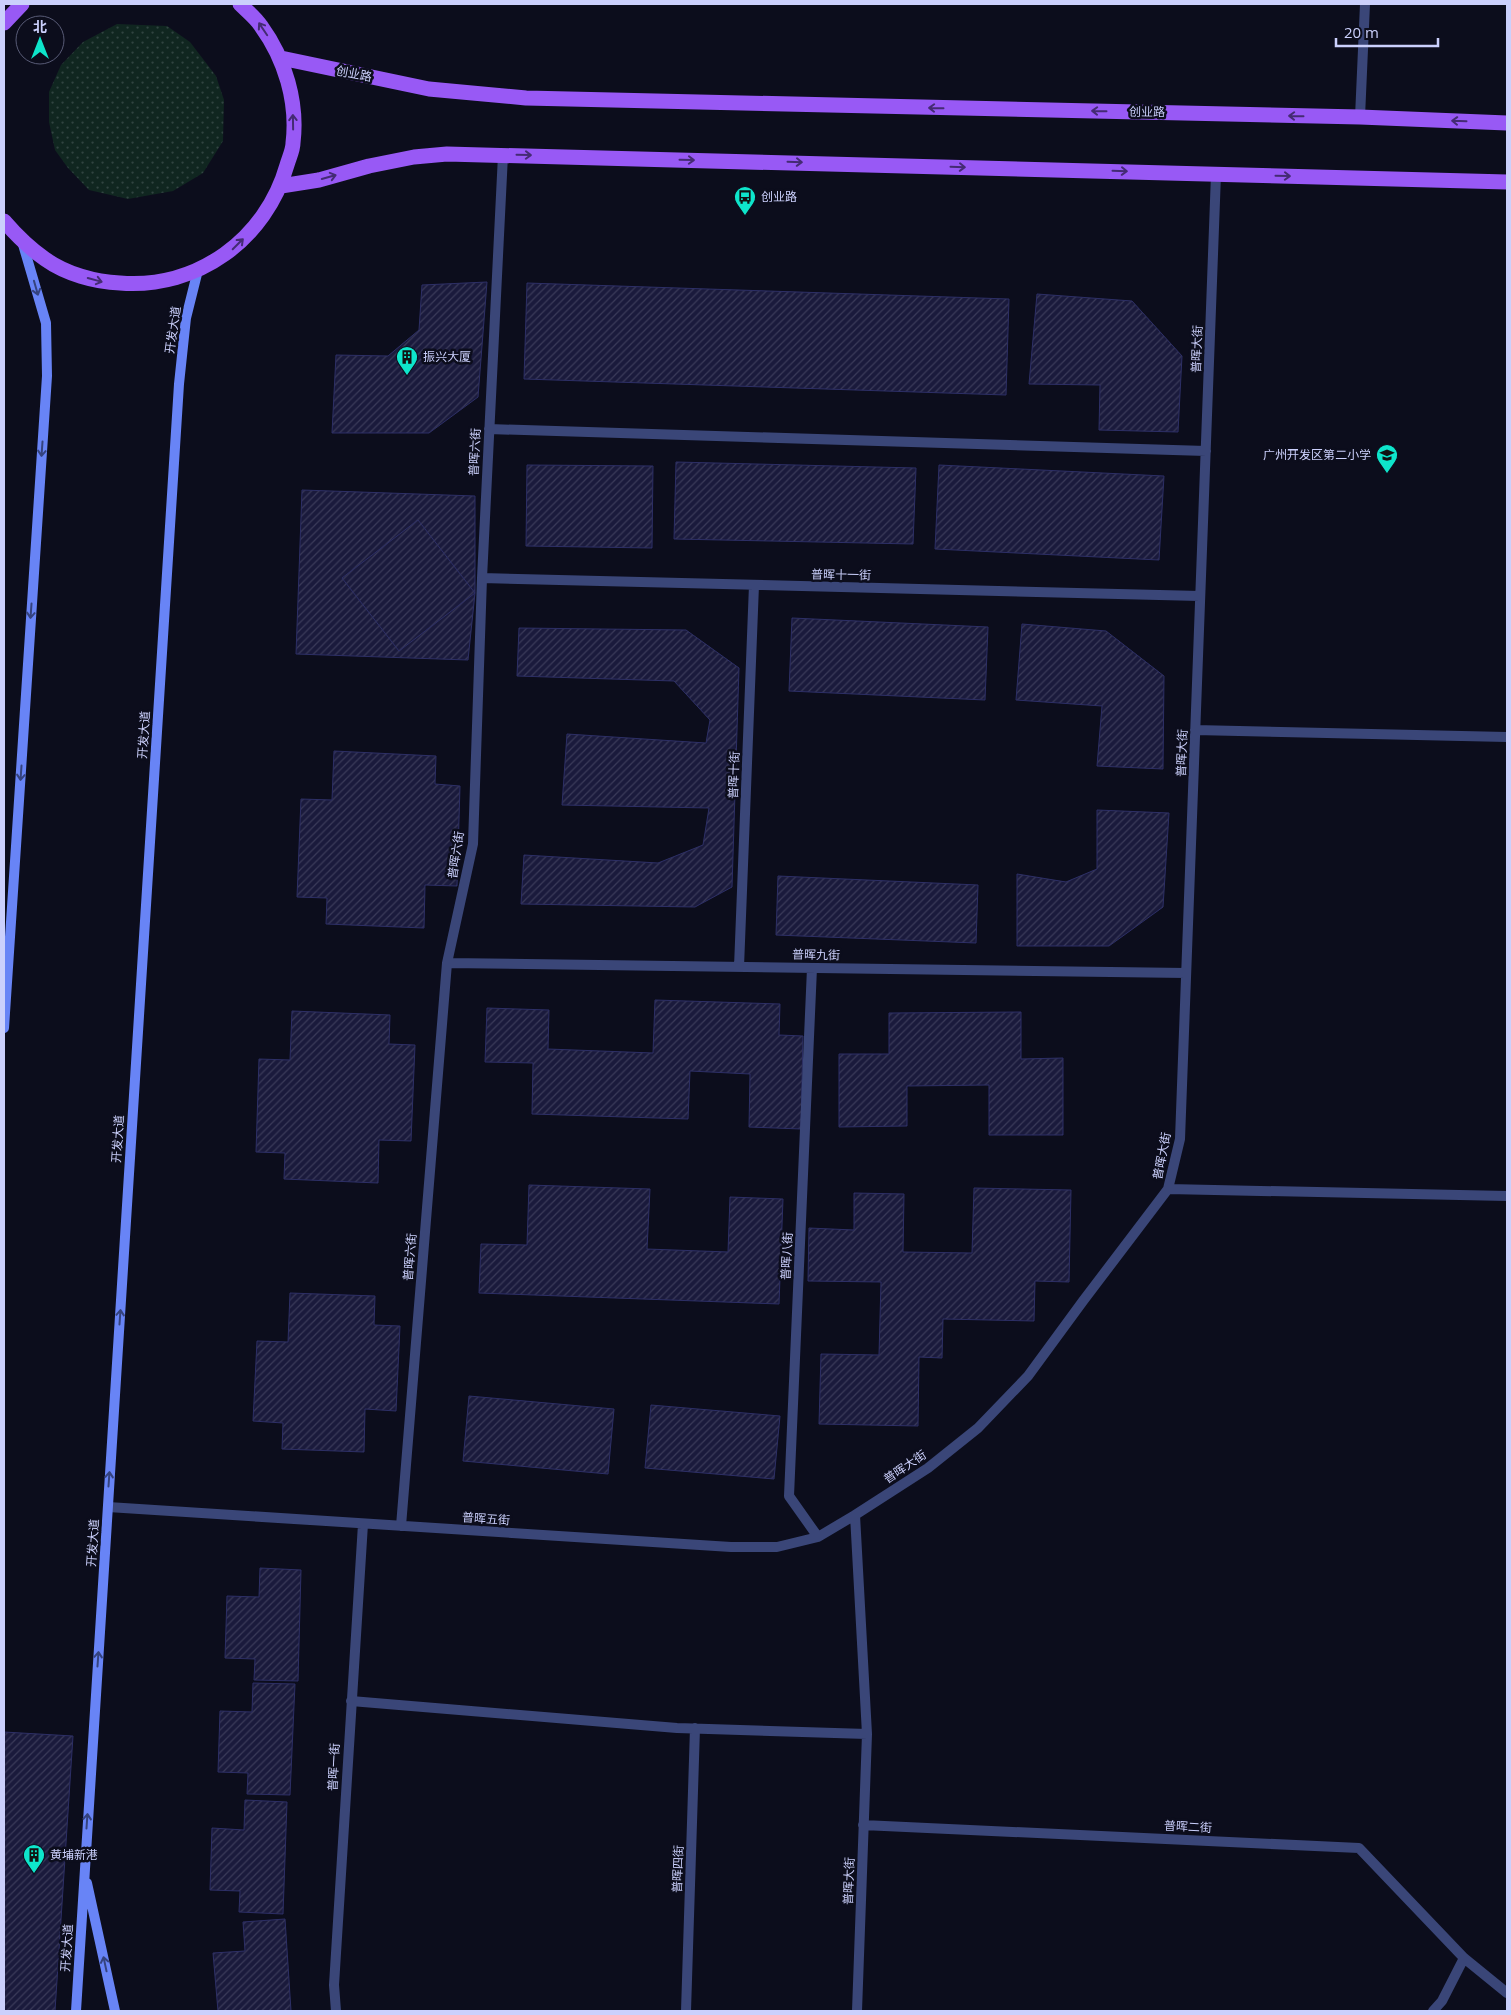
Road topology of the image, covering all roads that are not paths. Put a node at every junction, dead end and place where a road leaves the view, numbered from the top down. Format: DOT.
graph roads {
  1 [pos="22,4"];
  2 [pos="240,4"];
  3 [pos="1365,4"];
  4 [pos="4,23"];
  5 [pos="281,58"];
  6 [pos="1360,117"];
  7 [pos="1507,123"];
  8 [pos="503,155"];
  9 [pos="1216,174"];
  10 [pos="1507,182"];
  11 [pos="281,186"];
  12 [pos="4,221"];
  13 [pos="22,241"];
  14 [pos="198,270"];
  15 [pos="489,429"];
  16 [pos="1206,451"];
  17 [pos="482,578"];
  18 [pos="754,585"];
  19 [pos="1200,596"];
  20 [pos="1195,730"];
  21 [pos="1507,736"];
  22 [pos="447,963"];
  23 [pos="739,967"];
  24 [pos="812,968"];
  25 [pos="1186,973"];
  26 [pos="4,1028"];
  27 [pos="1168,1188"];
  28 [pos="1507,1196"];
  29 [pos="108,1507"];
  30 [pos="855,1515"];
  31 [pos="363,1524"];
  32 [pos="401,1526"];
  33 [pos="818,1537"];
  34 [pos="351,1701"];
  35 [pos="695,1728"];
  36 [pos="867,1734"];
  37 [pos="863,1825"];
  38 [pos="84,1869"];
  39 [pos="1464,1958"];
  40 [pos="1507,1993"];
  41 [pos="76,2011"];
  42 [pos="115,2011"];
  43 [pos="336,2011"];
  44 [pos="686,2011"];
  45 [pos="857,2011"];
  46 [pos="1433,2011"];
  1 -- 4 [label="main road"];
  5 -- 2 [label="main road, one-way"];
  3 -- 6 [label="street"];
  6 -- 5 [label="main road, 创业路, one-way"];
  11 -- 5 [label="main road, one-way"];
  7 -- 6 [label="main road, 创业路, one-way"];
  8 -- 9 [label="main road, one-way"];
  11 -- 8 [label="main road, one-way"];
  8 -- 15 [label="street, 普晖六街"];
  9 -- 10 [label="main road, one-way"];
  9 -- 16 [label="street, 普晖大街"];
  14 -- 11 [label="main road, one-way"];
  12 -- 13 [label="main road"];
  13 -- 14 [label="main road, one-way"];
  13 -- 26 [label="street, one-way"];
  29 -- 14 [label="street, 开发大道, one-way"];
  15 -- 16 [label="street"];
  15 -- 17 [label="street, 普晖六街"];
  16 -- 19 [label="street, 普晖大街"];
  17 -- 18 [label="street, 普晖十一街"];
  17 -- 22 [label="street, 普晖六街"];
  18 -- 19 [label="street, 普晖十一街"];
  18 -- 23 [label="street, 普晖十街"];
  19 -- 20 [label="street, 普晖大街"];
  20 -- 21 [label="street"];
  20 -- 25 [label="street, 普晖大街"];
  22 -- 23 [label="street, 普晖九街"];
  22 -- 32 [label="street, 普晖六街"];
  23 -- 24 [label="street, 普晖九街"];
  24 -- 25 [label="street, 普晖九街"];
  24 -- 33 [label="street, 普晖八街"];
  25 -- 27 [label="street, 普晖大街"];
  27 -- 28 [label="street"];
  27 -- 30 [label="street, 普晖大街"];
  29 -- 31 [label="street, 普晖五街"];
  38 -- 29 [label="street, 开发大道, one-way"];
  30 -- 33 [label="street, 普晖五街"];
  30 -- 36 [label="street, 普晖大街"];
  31 -- 32 [label="street, 普晖五街"];
  31 -- 34 [label="street, 普晖一街"];
  32 -- 33 [label="street, 普晖五街"];
  34 -- 35 [label="street"];
  34 -- 43 [label="street, 普晖一街"];
  35 -- 36 [label="street"];
  35 -- 44 [label="street, 普晖四街"];
  36 -- 37 [label="street, 普晖大街"];
  37 -- 39 [label="street, 普晖二街"];
  37 -- 45 [label="street, 普晖大街"];
  38 -- 41 [label="street, 开发大道"];
  42 -- 38 [label="street, one-way"];
  39 -- 40 [label="street, 普晖二街"];
  39 -- 46 [label="street"];
}
